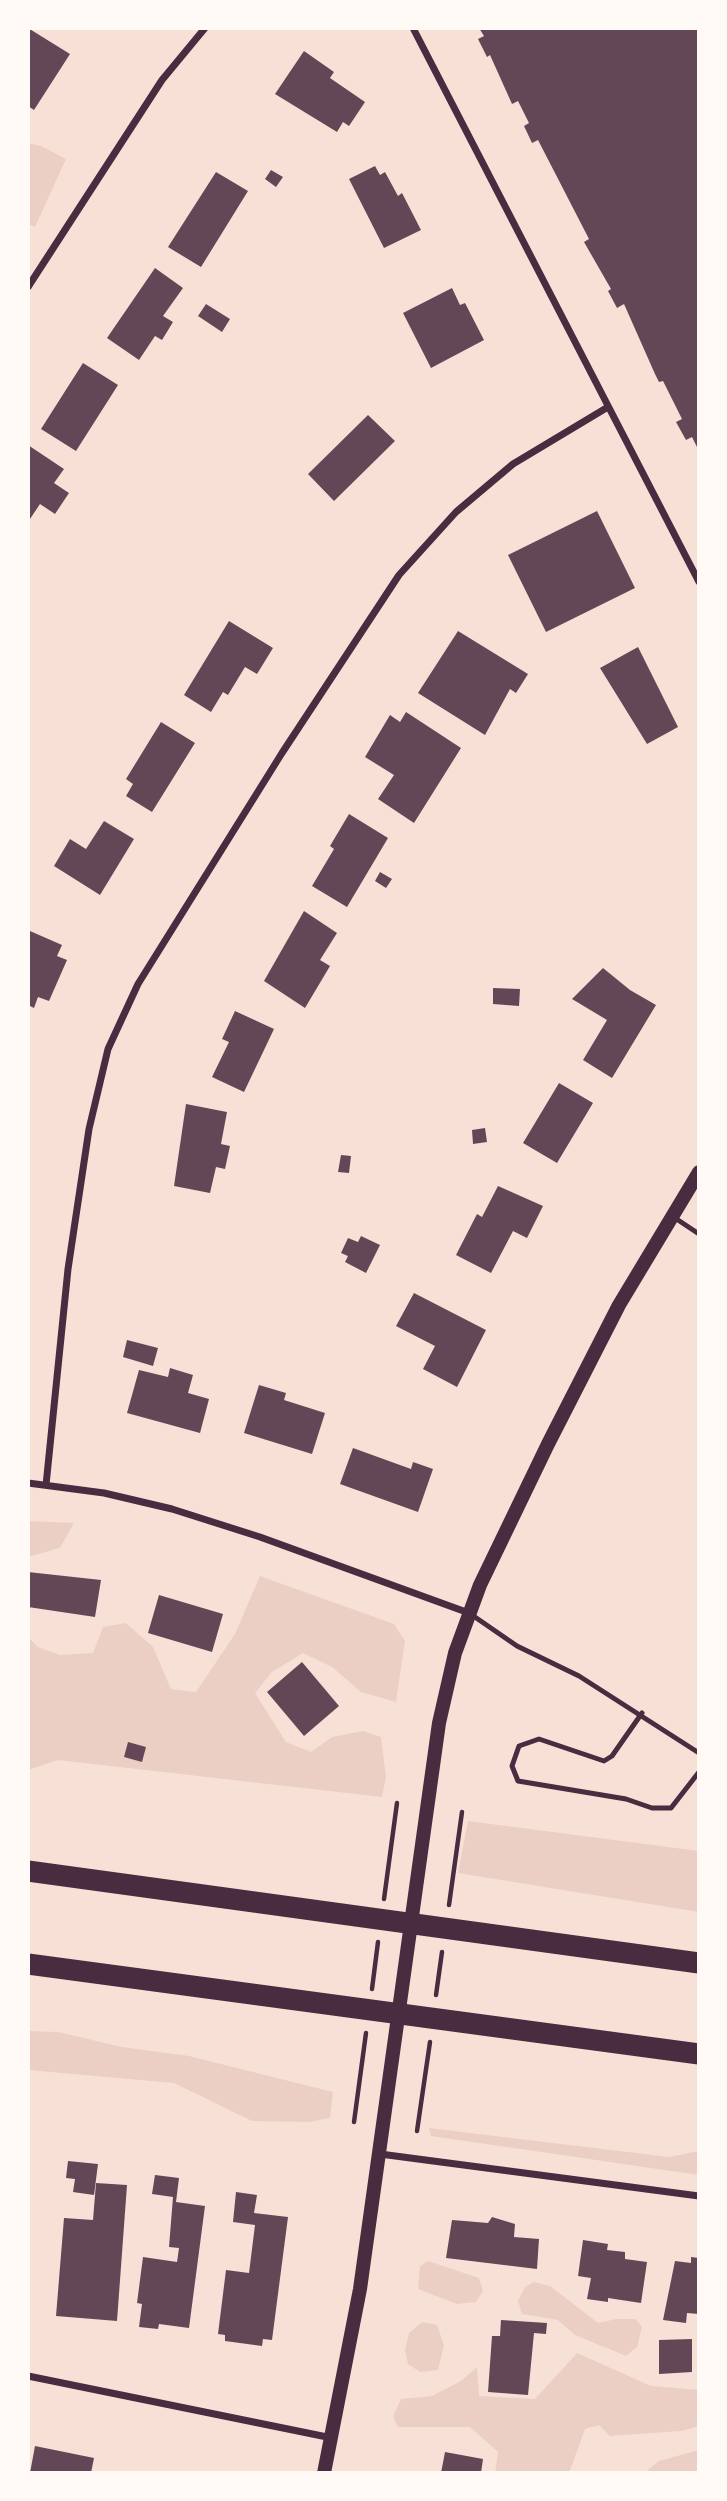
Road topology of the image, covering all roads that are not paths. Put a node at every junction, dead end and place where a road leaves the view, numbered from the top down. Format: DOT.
graph roads {
  1 [pos="205,28"];
  2 [pos="412,28"];
  3 [pos="28,287"];
  4 [pos="608,407"];
  5 [pos="699,582"];
  6 [pos="699,1172"];
  7 [pos="672,1216"];
  8 [pos="699,1234"];
  9 [pos="28,1483"];
  10 [pos="46,1485"];
  11 [pos="470,1613"];
  12 [pos="642,1713"];
  13 [pos="699,1753"];
  14 [pos="699,1772"];
  15 [pos="28,1871"];
  16 [pos="699,1963"];
  17 [pos="28,1964"];
  18 [pos="699,2054"];
  19 [pos="380,2154"];
  20 [pos="699,2196"];
  21 [pos="28,2376"];
  22 [pos="332,2438"];
  23 [pos="324,2473"];
  1 -- 3 [label="street"];
  2 -- 4 [label="street"];
  4 -- 5 [label="street"];
  4 -- 10 [label="street"];
  6 -- 7 [label="main road"];
  7 -- 8 [label="lane"];
  7 -- 11 [label="main road"];
  9 -- 10 [label="street"];
  10 -- 11 [label="street"];
  11 -- 12 [label="lane"];
  11 -- 19 [label="main road"];
  12 -- 13 [label="lane"];
  12 -- 14 [label="lane"];
  15 -- 16 [label="highway"];
  17 -- 18 [label="highway"];
  19 -- 20 [label="street"];
  19 -- 22 [label="main road"];
  21 -- 22 [label="street"];
  22 -- 23 [label="main road"];
}
